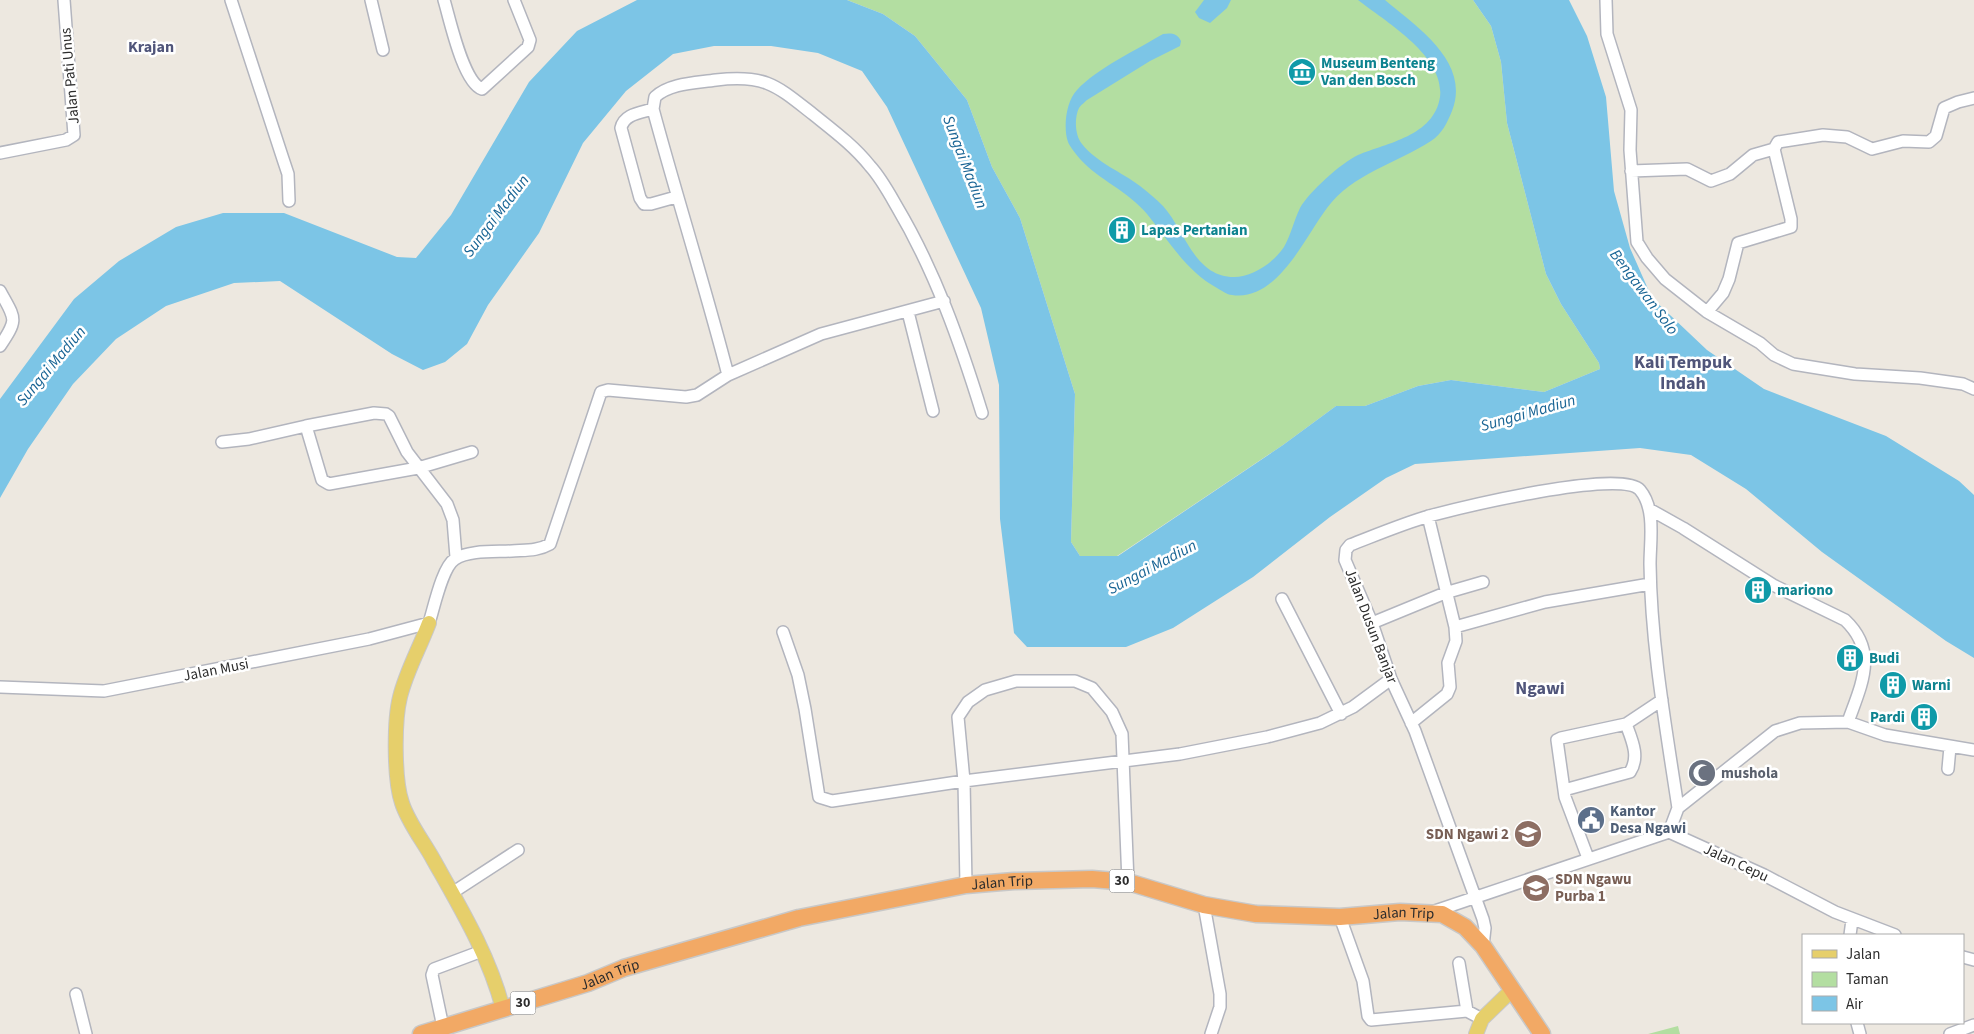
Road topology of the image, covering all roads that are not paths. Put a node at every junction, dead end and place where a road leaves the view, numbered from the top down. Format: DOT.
graph roads {
  1 [pos="64,0"];
  2 [pos="231,0"];
  3 [pos="371,0"];
  4 [pos="444,0"];
  5 [pos="514,0"];
  6 [pos="1606,0"];
  7 [pos="383,50"];
  8 [pos="1974,98"];
  9 [pos="653,109"];
  10 [pos="1774,149"];
  11 [pos="0,153"];
  12 [pos="1631,171"];
  13 [pos="676,197"];
  14 [pos="289,201"];
  15 [pos="0,291"];
  16 [pos="944,301"];
  17 [pos="908,312"];
  18 [pos="1707,312"];
  19 [pos="0,346"];
  20 [pos="728,376"];
  21 [pos="1974,389"];
  22 [pos="933,411"];
  23 [pos="982,413"];
  24 [pos="306,426"];
  25 [pos="222,442"];
  26 [pos="472,452"];
  27 [pos="418,468"];
  28 [pos="1649,509"];
  29 [pos="1428,516"];
  30 [pos="456,558"];
  31 [pos="1483,582"];
  32 [pos="1650,584"];
  33 [pos="1445,593"];
  34 [pos="1282,599"];
  35 [pos="429,623"];
  36 [pos="1372,623"];
  37 [pos="1455,627"];
  38 [pos="783,632"];
  39 [pos="1391,679"];
  40 [pos="0,688"];
  41 [pos="1662,700"];
  42 [pos="1341,714"];
  43 [pos="1848,722"];
  44 [pos="1411,723"];
  45 [pos="1626,724"];
  46 [pos="1950,747"];
  47 [pos="1974,750"];
  48 [pos="1125,762"];
  49 [pos="1948,769"];
  50 [pos="964,781"];
  51 [pos="1564,790"];
  52 [pos="1678,808"];
  53 [pos="1668,832"];
  54 [pos="518,850"];
  55 [pos="1588,858"];
  56 [pos="1128,882"];
  57 [pos="966,885"];
  58 [pos="452,893"];
  59 [pos="1474,896"];
  60 [pos="1204,905"];
  61 [pos="1432,912"];
  62 [pos="1340,917"];
  63 [pos="1852,920"];
  64 [pos="1850,934"];
  65 [pos="1891,934"];
  66 [pos="1483,946"];
  67 [pos="482,951"];
  68 [pos="1459,963"];
  69 [pos="1511,991"];
  70 [pos="76,994"];
  71 [pos="503,1009"];
  72 [pos="1467,1010"];
  73 [pos="1482,1019"];
  74 [pos="1974,1025"];
  75 [pos="444,1027"];
  76 [pos="86,1034"];
  77 [pos="421,1034"];
  78 [pos="1211,1034"];
  79 [pos="1476,1034"];
  80 [pos="1542,1034"];
  81 [pos="1950,1034"];
  1 -- 11 [label="street, Jalan Pati Unus"];
  2 -- 14 [label="street"];
  3 -- 7 [label="street"];
  4 -- 5 [label="street"];
  6 -- 12 [label="street"];
  8 -- 10 [label="street"];
  9 -- 13 [label="street"];
  9 -- 13 [label="street"];
  9 -- 16 [label="street"];
  10 -- 12 [label="street"];
  10 -- 18 [label="street"];
  12 -- 18 [label="street"];
  13 -- 20 [label="street"];
  15 -- 19 [label="street"];
  16 -- 17 [label="street"];
  16 -- 23 [label="street"];
  17 -- 20 [label="street"];
  17 -- 22 [label="street"];
  18 -- 21 [label="street"];
  20 -- 30 [label="street"];
  24 -- 25 [label="street"];
  24 -- 27 [label="street"];
  24 -- 27 [label="street"];
  26 -- 27 [label="street"];
  27 -- 30 [label="street"];
  28 -- 29 [label="street, Jalan Dusun Banjar"];
  28 -- 32 [label="street"];
  28 -- 43 [label="street, Jalan Dusun Banjar"];
  29 -- 33 [label="street"];
  29 -- 36 [label="street, Jalan Dusun Banjar"];
  30 -- 35 [label="street"];
  31 -- 33 [label="street"];
  32 -- 37 [label="street"];
  32 -- 41 [label="street"];
  33 -- 36 [label="street"];
  33 -- 37 [label="street"];
  34 -- 42 [label="street"];
  35 -- 40 [label="street, Jalan Musi"];
  35 -- 58 [label="main road"];
  36 -- 39 [label="street, Jalan Dusun Banjar"];
  37 -- 44 [label="street"];
  38 -- 50 [label="street"];
  39 -- 42 [label="street"];
  39 -- 44 [label="street, Jalan Dusun Banjar"];
  41 -- 45 [label="street"];
  41 -- 52 [label="street"];
  42 -- 48 [label="street"];
  43 -- 46 [label="street"];
  43 -- 52 [label="street"];
  44 -- 59 [label="street, Jalan Dusun Banjar"];
  45 -- 51 [label="street"];
  45 -- 51 [label="street"];
  46 -- 47 [label="street"];
  46 -- 49 [label="street"];
  48 -- 50 [label="street"];
  48 -- 50 [label="street"];
  48 -- 56 [label="street"];
  50 -- 57 [label="street"];
  51 -- 55 [label="street"];
  52 -- 53 [label="street"];
  53 -- 55 [label="street"];
  53 -- 63 [label="street, Jalan Cepu"];
  54 -- 58 [label="street"];
  55 -- 59 [label="street"];
  56 -- 57 [label="highway, Jalan Trip / 30"];
  56 -- 60 [label="highway, Jalan Trip / 30"];
  57 -- 71 [label="highway, Jalan Trip / 30"];
  58 -- 67 [label="main road"];
  59 -- 61 [label="street"];
  59 -- 66 [label="street, Jalan Dusun Banjar"];
  60 -- 62 [label="highway, Jalan Trip / 30"];
  60 -- 78 [label="street"];
  61 -- 62 [label="highway, Jalan Trip / 30"];
  61 -- 66 [label="highway, Jalan Trip / 30"];
  62 -- 72 [label="street"];
  63 -- 64 [label="street"];
  63 -- 65 [label="street, Jalan Cepu"];
  66 -- 69 [label="highway, Jalan Trip / 30"];
  67 -- 71 [label="main road"];
  67 -- 75 [label="street"];
  68 -- 72 [label="street"];
  69 -- 73 [label="main road"];
  69 -- 80 [label="highway, Jalan Trip / 30"];
  70 -- 76 [label="street"];
  71 -- 75 [label="highway, Jalan Trip / 30"];
  72 -- 73 [label="street"];
  73 -- 79 [label="main road"];
  74 -- 81 [label="street"];
  75 -- 77 [label="highway, Jalan Trip / 30"];
}
